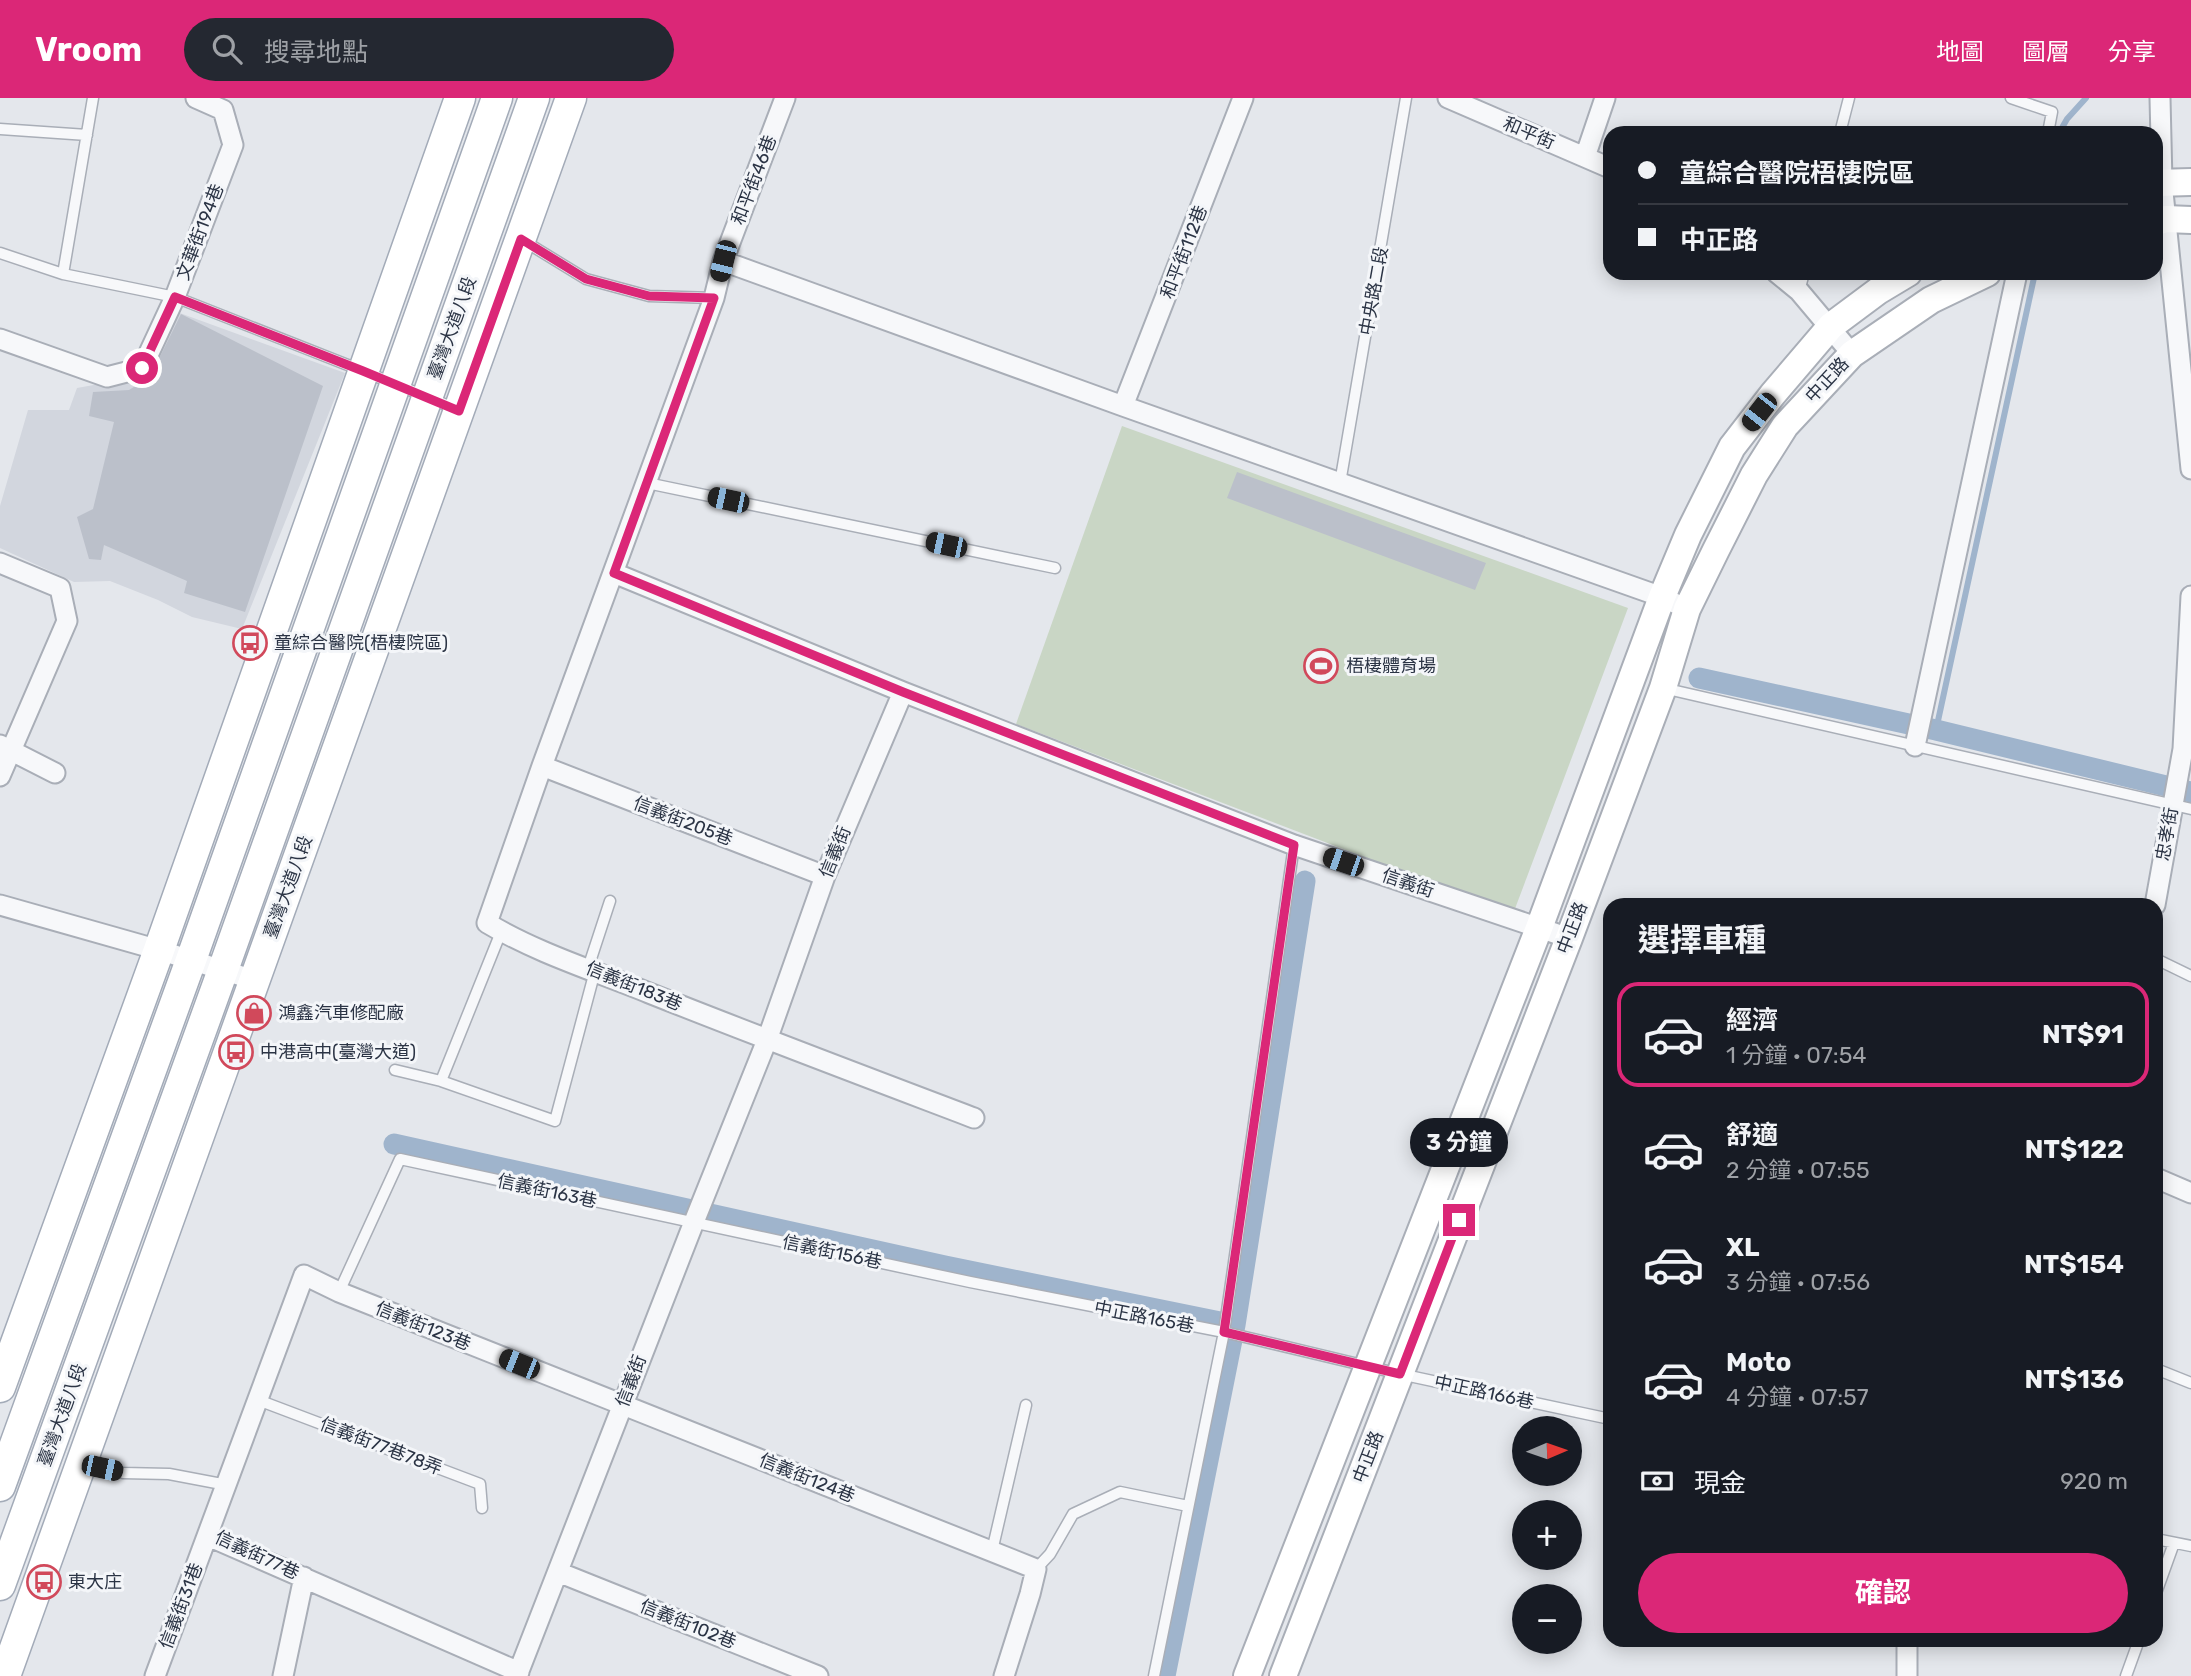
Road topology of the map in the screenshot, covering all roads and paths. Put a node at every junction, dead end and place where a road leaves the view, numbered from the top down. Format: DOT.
graph roads {
  1 [pos="93,98"];
  2 [pos="196,98"];
  3 [pos="460,98"];
  4 [pos="497,98"];
  5 [pos="534,98"];
  6 [pos="571,98"];
  7 [pos="785,98"];
  8 [pos="1243,98"];
  9 [pos="1406,98"];
  10 [pos="1448,98"];
  11 [pos="1605,98"];
  12 [pos="1849,98"];
  13 [pos="2011,98"];
  14 [pos="2160,98"];
  15 [pos="1842,126"];
  16 [pos="2049,126"];
  17 [pos="2160,126"];
  18 [pos="0,129"];
  19 [pos="87,135"];
  20 [pos="1585,157"];
  21 [pos="1603,165"];
  22 [pos="2163,182"];
  23 [pos="2191,182"];
  24 [pos="2163,195"];
  25 [pos="2171,220"];
  26 [pos="521,239"];
  27 [pos="0,253"];
  28 [pos="723,261"];
  29 [pos="63,274"];
  30 [pos="1896,280"];
  31 [pos="1972,280"];
  32 [pos="2015,280"];
  33 [pos="1801,282"];
  34 [pos="175,297"];
  35 [pos="714,298"];
  36 [pos="1831,326"];
  37 [pos="0,339"];
  38 [pos="1852,354"];
  39 [pos="363,371"];
  40 [pos="395,384"];
  41 [pos="427,397"];
  42 [pos="1123,406"];
  43 [pos="459,411"];
  44 [pos="2191,469"];
  45 [pos="647,483"];
  46 [pos="1340,483"];
  47 [pos="0,563"];
  48 [pos="1055,568"];
  49 [pos="614,573"];
  50 [pos="2191,596"];
  51 [pos="1662,597"];
  52 [pos="1687,609"];
  53 [pos="1663,688"];
  54 [pos="903,692"];
  55 [pos="1915,746"];
  56 [pos="6,748"];
  57 [pos="542,766"];
  58 [pos="55,773"];
  59 [pos="0,776"];
  60 [pos="2182,807"];
  61 [pos="1294,845"];
  62 [pos="825,876"];
  63 [pos="2157,898"];
  64 [pos="610,901"];
  65 [pos="0,905"];
  66 [pos="1539,928"];
  67 [pos="501,932"];
  68 [pos="1569,938"];
  69 [pos="159,950"];
  70 [pos="191,960"];
  71 [pos="2163,962"];
  72 [pos="223,970"];
  73 [pos="591,970"];
  74 [pos="2191,976"];
  75 [pos="254,980"];
  76 [pos="767,1040"];
  77 [pos="395,1070"];
  78 [pos="441,1080"];
  79 [pos="974,1118"];
  80 [pos="2163,1181"];
  81 [pos="2191,1193"];
  82 [pos="694,1222"];
  83 [pos="304,1275"];
  84 [pos="970,1282"];
  85 [pos="339,1292"];
  86 [pos="1224,1332"];
  87 [pos="1368,1367"];
  88 [pos="2163,1372"];
  89 [pos="1400,1374"];
  90 [pos="2191,1383"];
  91 [pos="0,1387"];
  92 [pos="258,1400"];
  93 [pos="622,1405"];
  94 [pos="1026,1405"];
  95 [pos="1603,1418"];
  96 [pos="81,1464"];
  97 [pos="227,1485"];
  98 [pos="0,1486"];
  99 [pos="1188,1506"];
  100 [pos="482,1508"];
  101 [pos="208,1536"];
  102 [pos="2163,1541"];
  103 [pos="2174,1543"];
  104 [pos="2191,1546"];
  105 [pos="992,1551"];
  106 [pos="1036,1569"];
  107 [pos="558,1572"];
  108 [pos="2163,1574"];
  109 [pos="304,1577"];
  110 [pos="0,1585"];
  111 [pos="1907,1647"];
  112 [pos="2136,1647"];
  113 [pos="518,1674"];
  114 [pos="5,1676"];
  115 [pos="155,1676"];
  116 [pos="283,1676"];
  117 [pos="818,1676"];
  118 [pos="1004,1676"];
  119 [pos="1153,1676"];
  120 [pos="1247,1676"];
  121 [pos="1283,1676"];
  122 [pos="1907,1676"];
  123 [pos="2126,1676"];
  1 -- 19 [label="lane"];
  2 -- 34 [label="street, 文華街194巷"];
  3 -- 39 [label="main road"];
  4 -- 40 [label="main road, 臺灣大道八段"];
  5 -- 41 [label="main road, 臺灣大道八段"];
  6 -- 26 [label="main road, 臺灣大道八段"];
  7 -- 28 [label="street, 和平街46巷"];
  8 -- 42 [label="street, 和平街112巷"];
  9 -- 46 [label="lane, 中央路二段"];
  10 -- 20 [label="street, 和平街"];
  11 -- 20 [label="street"];
  12 -- 15 [label="lane"];
  13 -- 16 [label="lane"];
  14 -- 17 [label="street"];
  18 -- 19 [label="lane"];
  19 -- 29 [label="lane"];
  20 -- 21 [label="street, 和平街"];
  22 -- 23 [label="street"];
  24 -- 25 [label="street"];
  25 -- 44 [label="street"];
  26 -- 35 [label="lane"];
  26 -- 43 [label="main road, 臺灣大道八段"];
  27 -- 29 [label="lane"];
  28 -- 35 [label="street, 和平街46巷"];
  28 -- 42 [label="street"];
  29 -- 34 [label="lane"];
  30 -- 36 [label="street, 中正路"];
  31 -- 38 [label="street, 中正路"];
  32 -- 55 [label="street"];
  33 -- 36 [label="street"];
  34 -- 37 [label="street, 文華街194巷"];
  34 -- 39 [label="lane"];
  35 -- 45 [label="street, 和平街46巷"];
  36 -- 38 [label="street"];
  36 -- 51 [label="street, 中正路"];
  38 -- 52 [label="street, 中正路"];
  39 -- 40 [label="lane"];
  39 -- 69 [label="main road"];
  40 -- 41 [label="lane"];
  40 -- 70 [label="main road, 臺灣大道八段"];
  41 -- 43 [label="lane"];
  41 -- 72 [label="main road, 臺灣大道八段"];
  42 -- 46 [label="street"];
  43 -- 75 [label="main road, 臺灣大道八段"];
  45 -- 48 [label="lane"];
  45 -- 49 [label="street, 和平街46巷"];
  46 -- 51 [label="street"];
  47 -- 56 [label="street"];
  49 -- 54 [label="street"];
  49 -- 57 [label="street, 和平街46巷"];
  50 -- 60 [label="street, 忠孝街"];
  51 -- 52 [label="street"];
  51 -- 66 [label="street, 中正路"];
  52 -- 53 [label="street, 中正路"];
  53 -- 55 [label="lane"];
  53 -- 68 [label="street, 中正路"];
  54 -- 61 [label="street, 信義街"];
  54 -- 62 [label="street, 信義街"];
  55 -- 60 [label="lane"];
  56 -- 58 [label="street"];
  56 -- 59 [label="street"];
  57 -- 62 [label="street, 信義街205巷"];
  57 -- 67 [label="street"];
  60 -- 63 [label="street, 忠孝街"];
  61 -- 66 [label="street, 信義街"];
  61 -- 86 [label="lane"];
  62 -- 76 [label="street, 信義街"];
  64 -- 73 [label="lane"];
  65 -- 69 [label="street"];
  66 -- 68 [label="street, 信義街"];
  66 -- 87 [label="street, 中正路"];
  67 -- 73 [label="street, 信義街183巷"];
  67 -- 78 [label="lane"];
  68 -- 89 [label="street, 中正路"];
  69 -- 70 [label="street"];
  69 -- 91 [label="main road"];
  70 -- 72 [label="street"];
  70 -- 98 [label="main road, 臺灣大道八段"];
  71 -- 74 [label="lane"];
  72 -- 75 [label="street"];
  72 -- 110 [label="main road, 臺灣大道八段"];
  73 -- 76 [label="street, 信義街183巷"];
  73 -- 78 [label="lane"];
  75 -- 96 [label="main road, 臺灣大道八段"];
  76 -- 79 [label="street, 信義街183巷"];
  76 -- 82 [label="street, 信義街"];
  77 -- 78 [label="lane"];
  80 -- 81 [label="street"];
  82 -- 84 [label="lane, 信義街156巷"];
  82 -- 85 [label="lane, 信義街163巷"];
  82 -- 93 [label="street, 信義街"];
  83 -- 85 [label="street, 信義街123巷"];
  83 -- 92 [label="street, 信義街77巷"];
  84 -- 86 [label="lane, 中正路165巷"];
  85 -- 93 [label="street, 信義街123巷"];
  86 -- 87 [label="lane, 中正路165巷"];
  86 -- 99 [label="lane"];
  87 -- 89 [label="lane, 中正路165巷"];
  87 -- 120 [label="street, 中正路"];
  88 -- 90 [label="lane"];
  89 -- 95 [label="lane, 中正路166巷"];
  89 -- 121 [label="street, 中正路"];
  92 -- 97 [label="street, 信義街77巷"];
  92 -- 100 [label="lane, 信義街77巷78弄"];
  93 -- 105 [label="street, 信義街124巷"];
  93 -- 107 [label="street, 信義街"];
  94 -- 105 [label="lane"];
  96 -- 97 [label="lane"];
  96 -- 114 [label="main road, 臺灣大道八段"];
  97 -- 101 [label="street, 信義街77巷"];
  99 -- 106 [label="lane"];
  99 -- 119 [label="lane"];
  101 -- 109 [label="street, 信義街77巷"];
  101 -- 115 [label="street, 信義街31巷"];
  102 -- 103 [label="lane"];
  103 -- 104 [label="lane"];
  103 -- 108 [label="lane"];
  105 -- 106 [label="street, 信義街124巷"];
  106 -- 118 [label="street"];
  107 -- 113 [label="street, 信義街"];
  107 -- 117 [label="street, 信義街102巷"];
  109 -- 113 [label="street, 信義街77巷"];
  109 -- 116 [label="street"];
  111 -- 122 [label="street"];
  112 -- 123 [label="lane"];
}
